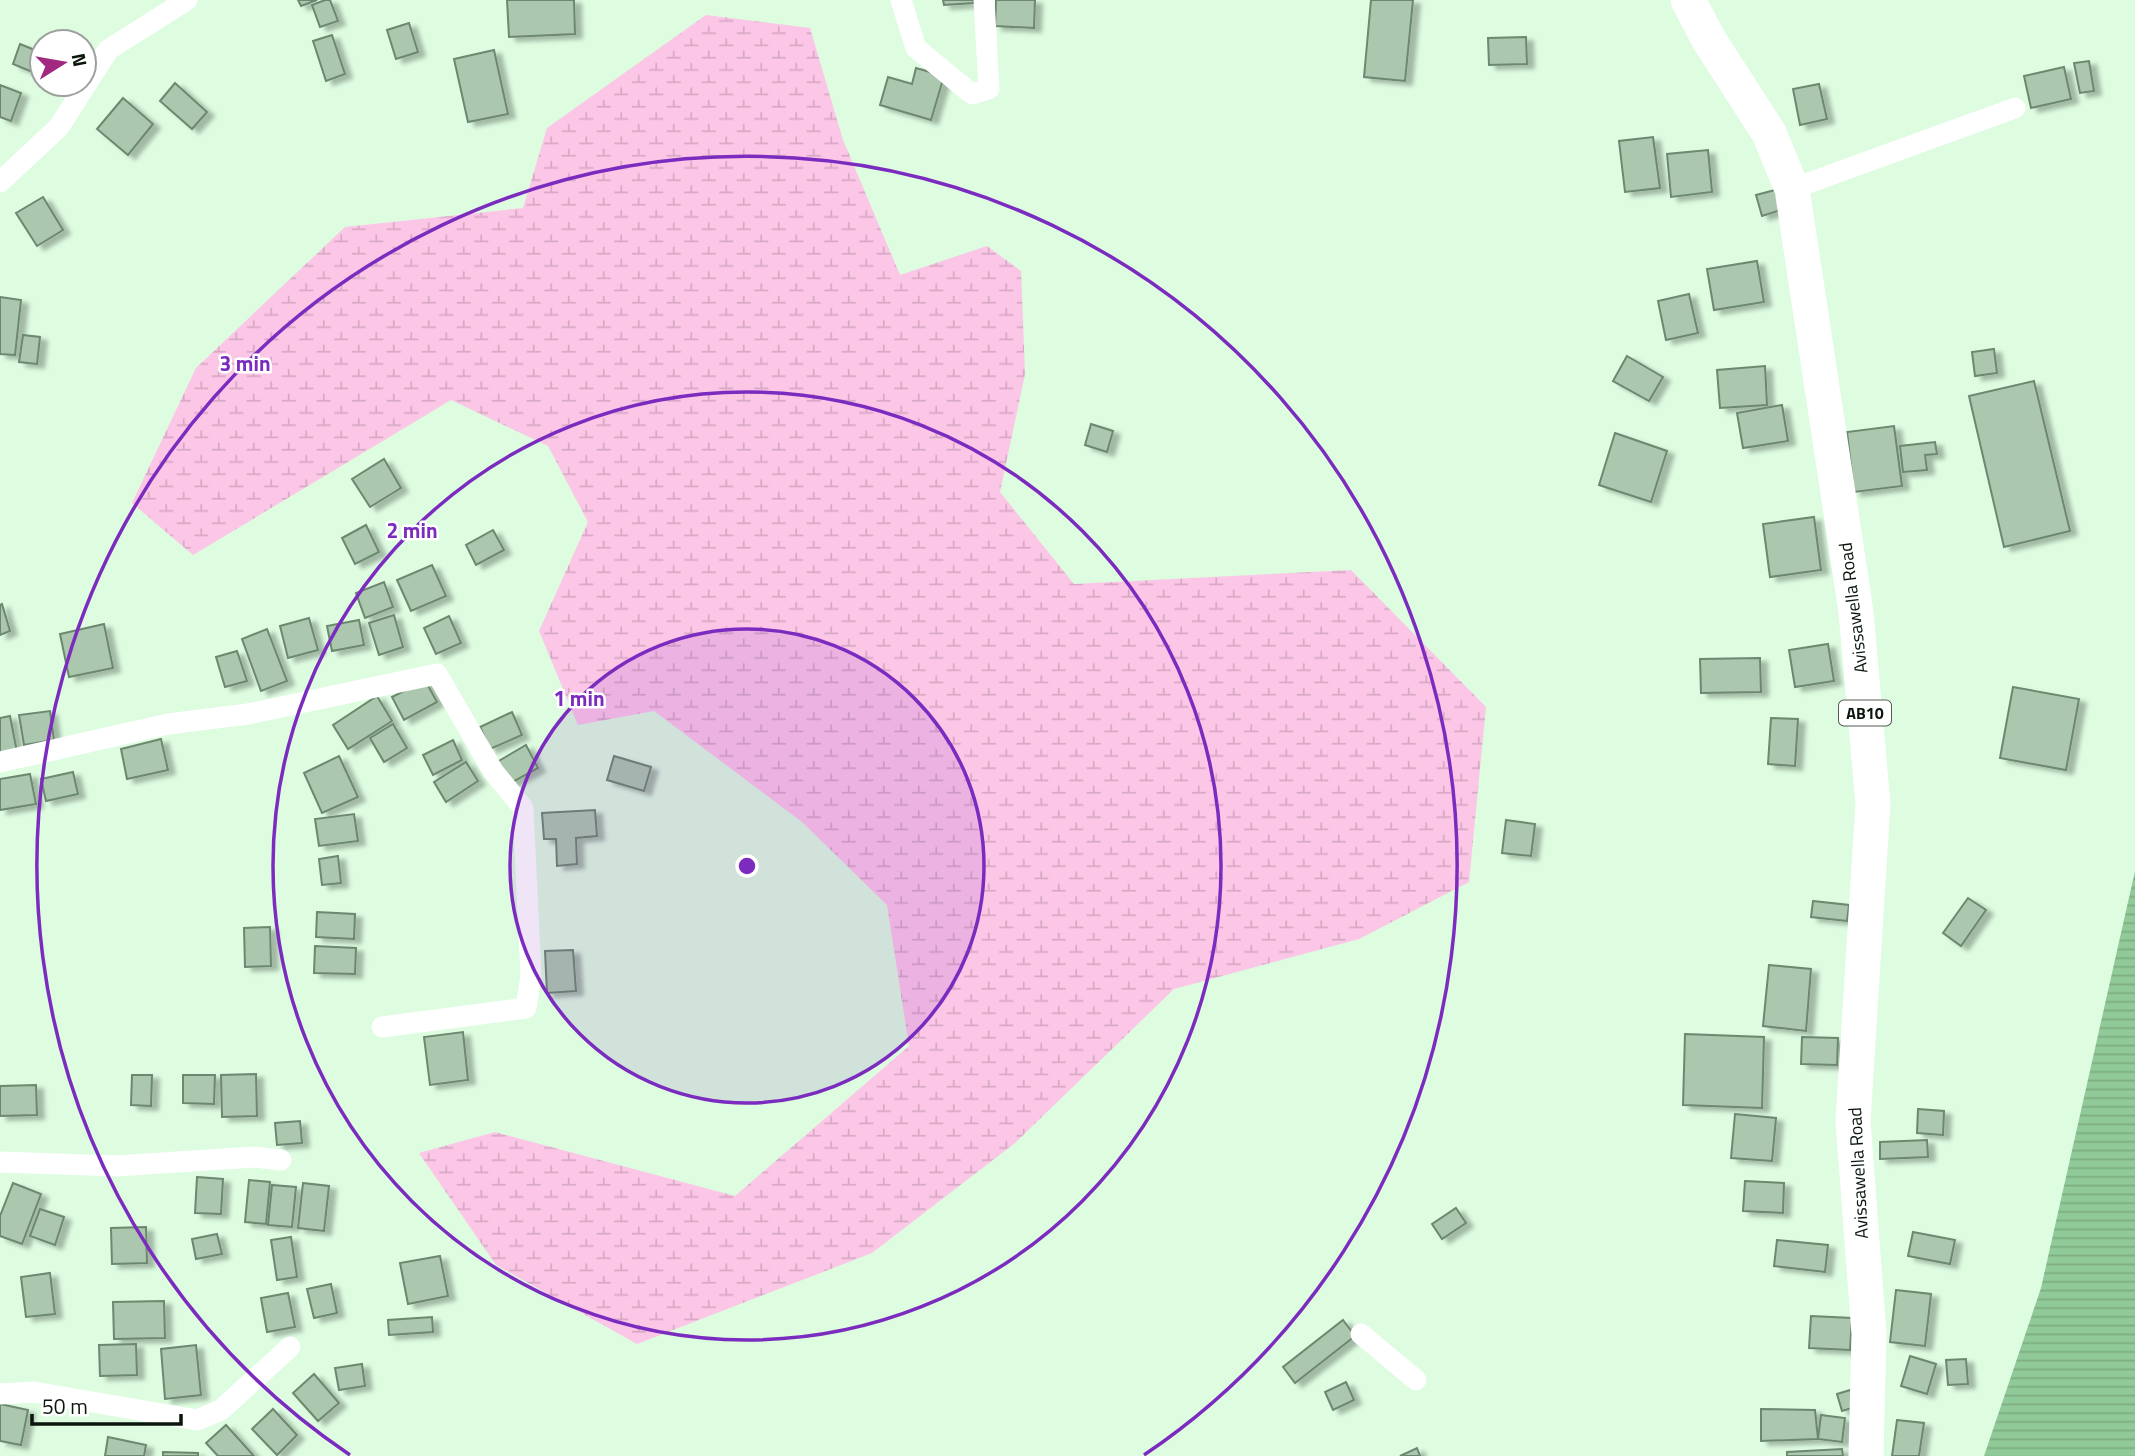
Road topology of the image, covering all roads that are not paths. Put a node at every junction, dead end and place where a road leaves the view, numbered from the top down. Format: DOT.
graph roads {
  1 [pos="187,0"];
  2 [pos="901,0"];
  3 [pos="984,0"];
  4 [pos="1688,0"];
  5 [pos="2015,108"];
  6 [pos="0,182"];
  7 [pos="1792,189"];
  8 [pos="0,762"];
  9 [pos="382,1027"];
  10 [pos="281,1160"];
  11 [pos="0,1162"];
  12 [pos="1361,1334"];
  13 [pos="290,1347"];
  14 [pos="1416,1380"];
  15 [pos="0,1394"];
  16 [pos="1866,1456"];
  1 -- 6 [label="street"];
  2 -- 3 [label="street"];
  4 -- 7 [label="main road, Avissawella Road / AB10"];
  5 -- 7 [label="street"];
  7 -- 16 [label="main road, Avissawella Road / AB10"];
  8 -- 9 [label="street"];
  10 -- 11 [label="street"];
  12 -- 14 [label="street"];
  13 -- 15 [label="street"];
}
